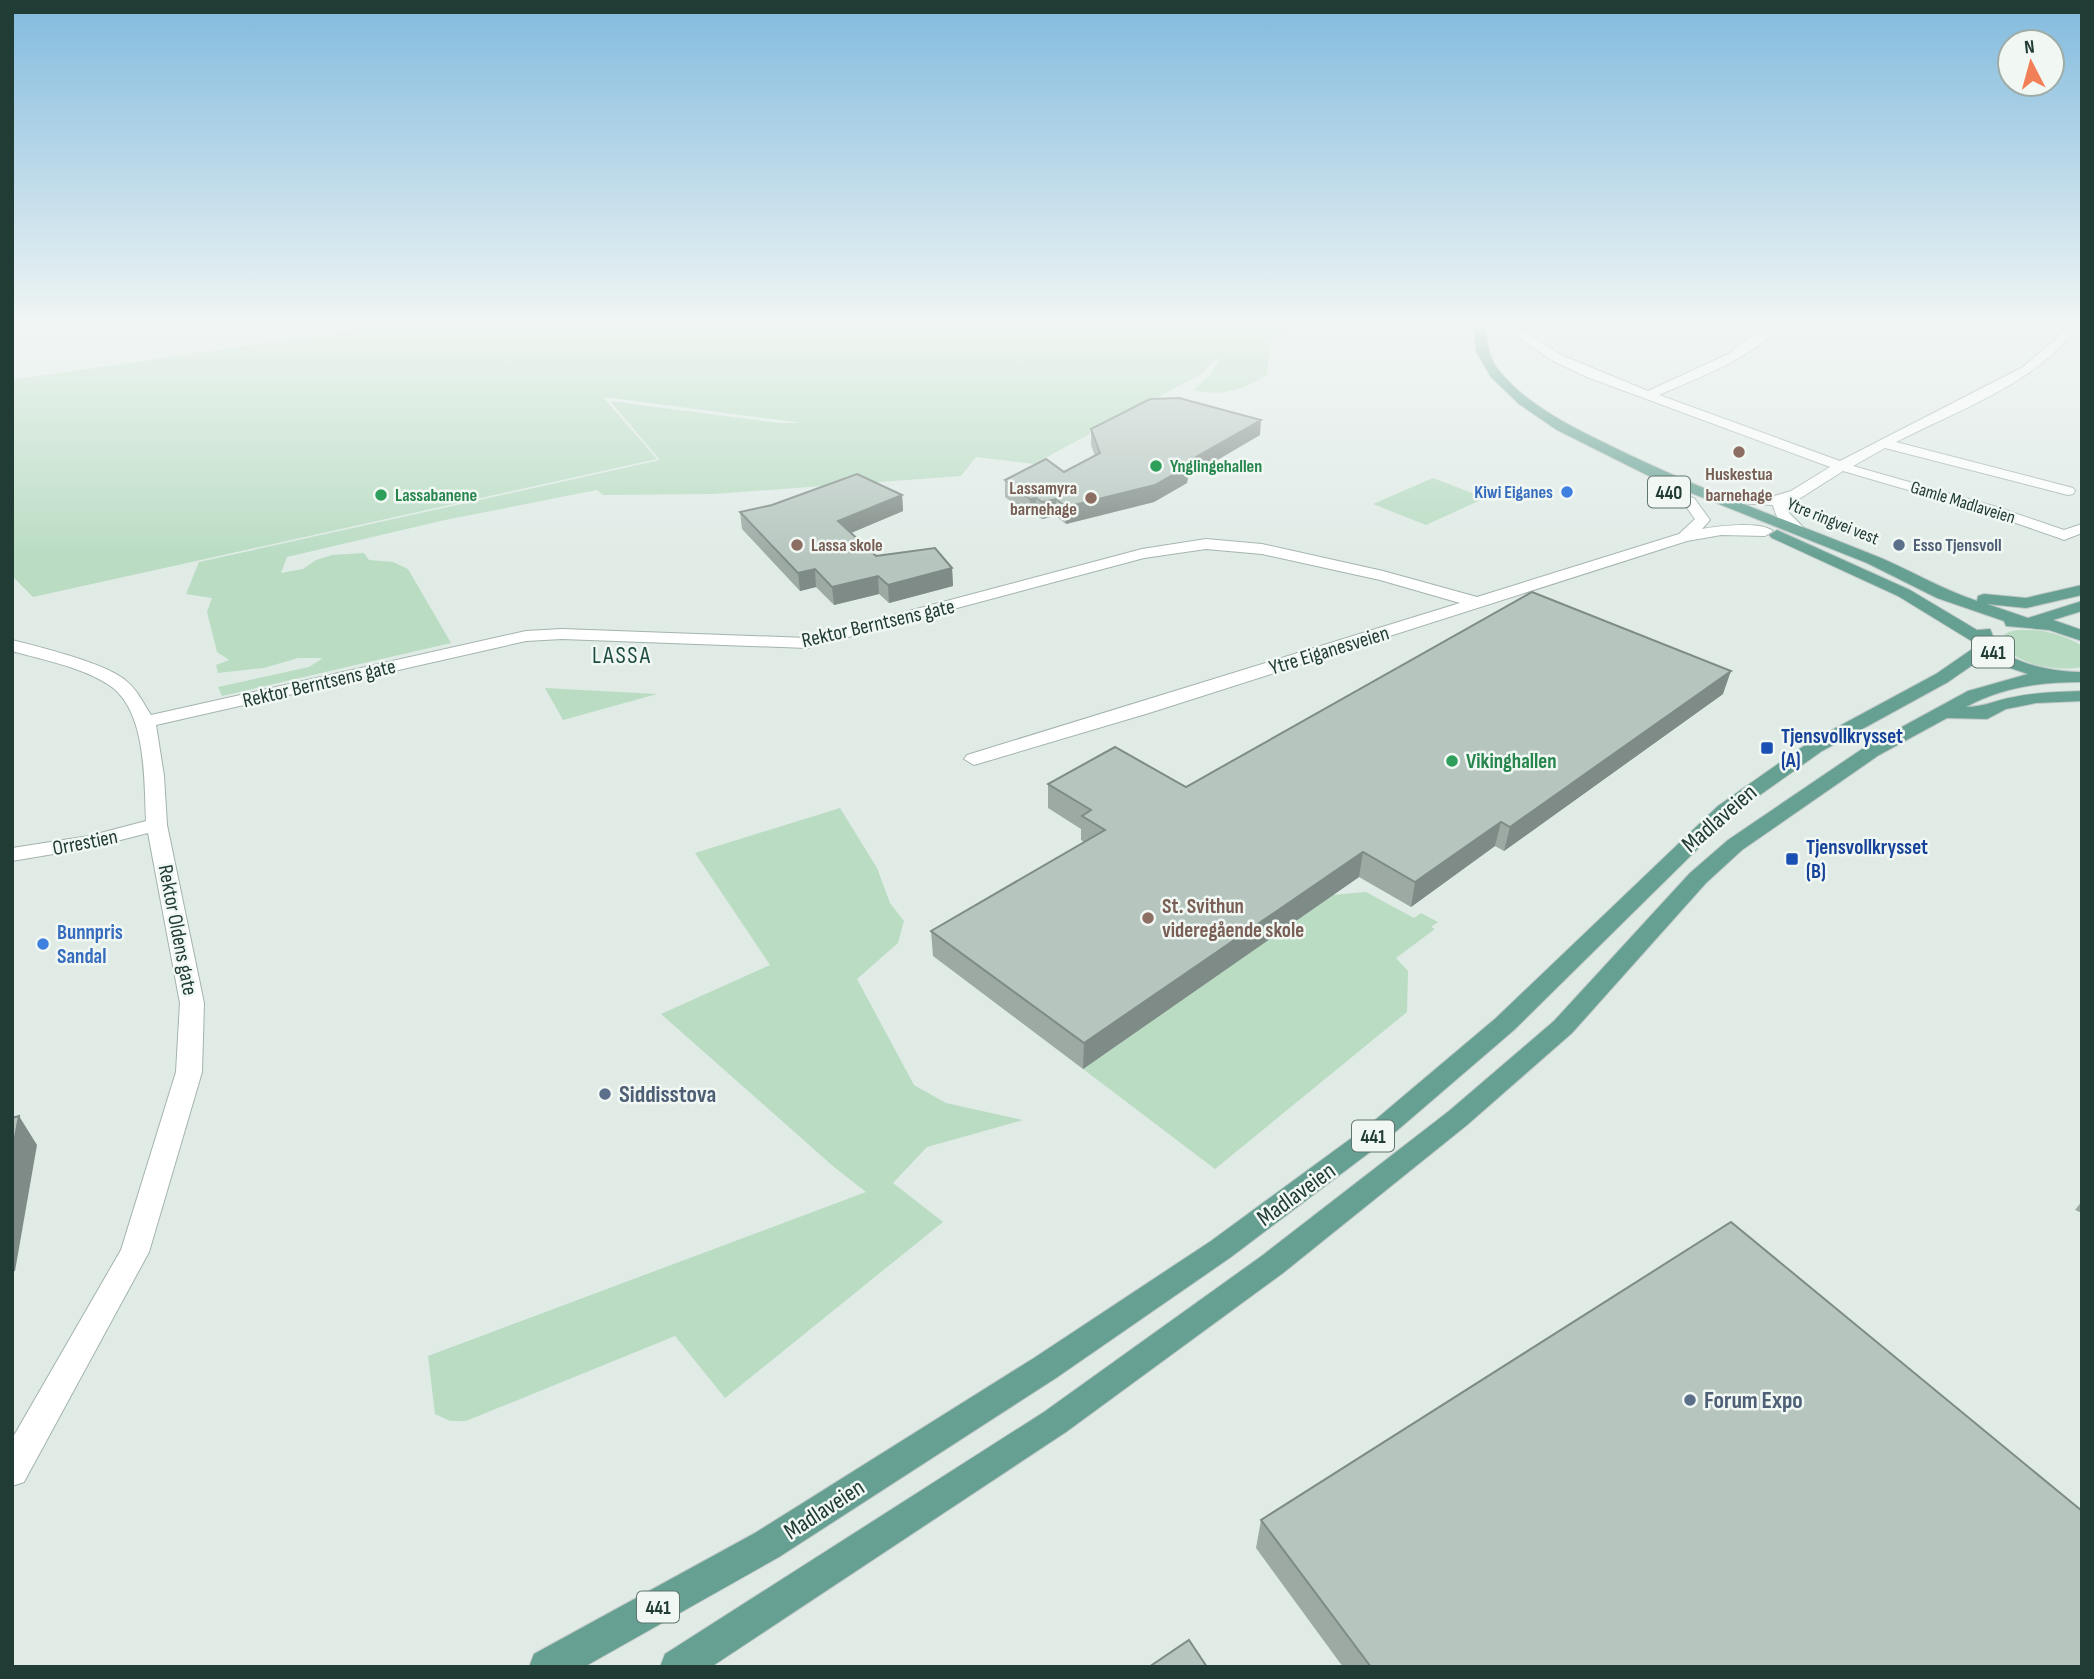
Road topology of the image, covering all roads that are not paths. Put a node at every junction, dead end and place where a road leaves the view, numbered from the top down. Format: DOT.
graph roads {
  1 [pos="1513,402"];
  2 [pos="1525,402"];
  3 [pos="1668,402"];
  4 [pos="1966,402"];
  5 [pos="1887,444"];
  6 [pos="1843,467"];
  7 [pos="2067,491"];
  8 [pos="1795,494"];
  9 [pos="1717,498"];
  10 [pos="1689,501"];
  11 [pos="1795,527"];
  12 [pos="2082,528"];
  13 [pos="1765,531"];
  14 [pos="1684,537"];
  15 [pos="1873,559"];
  16 [pos="2082,590"];
  17 [pos="1479,603"];
  18 [pos="2082,606"];
  19 [pos="2028,622"];
  20 [pos="2082,636"];
  21 [pos="1985,644"];
  22 [pos="12,645"];
  23 [pos="2078,681"];
  24 [pos="146,722"];
  25 [pos="974,759"];
  26 [pos="156,825"];
  27 [pos="12,855"];
  28 [pos="12,1471"];
  29 [pos="547,1667"];
  30 [pos="678,1667"];
  1 -- 10 [label="main road, Ytre ringvei vest / 440"];
  2 -- 9 [label="main road, Ytre ringvei vest / 440"];
  3 -- 6 [label="street, Gamle Madlaveien"];
  4 -- 5 [label="street"];
  5 -- 6 [label="street"];
  5 -- 7 [label="street"];
  6 -- 8 [label="street"];
  6 -- 12 [label="street, Gamle Madlaveien"];
  8 -- 9 [label="street"];
  8 -- 11 [label="street"];
  9 -- 11 [label="main road, Ytre ringvei vest / 440"];
  10 -- 13 [label="main road, Ytre ringvei vest / 440"];
  10 -- 14 [label="street"];
  11 -- 15 [label="main road, Ytre ringvei vest / 440"];
  13 -- 14 [label="street, Ytre Eiganesveien"];
  13 -- 21 [label="main road, Ytre ringvei vest / 440"];
  14 -- 17 [label="street, Ytre Eiganesveien"];
  15 -- 16 [label="main road"];
  15 -- 19 [label="main road, Ytre ringvei vest / 440"];
  17 -- 24 [label="street, Rektor Berntsens gate"];
  17 -- 25 [label="street, Ytre Eiganesveien"];
  18 -- 19 [label="main road, 441"];
  19 -- 20 [label="main road, 441"];
  19 -- 21 [label="main road, 441"];
  21 -- 23 [label="main road, 441"];
  21 -- 29 [label="main road, Madlaveien / 441"];
  22 -- 24 [label="street, Rektor Oldens gate"];
  23 -- 30 [label="main road, Madlaveien / 441"];
  24 -- 26 [label="street, Rektor Oldens gate"];
  26 -- 27 [label="street, Orrestien"];
  26 -- 28 [label="street, Rektor Oldens gate"];
}
